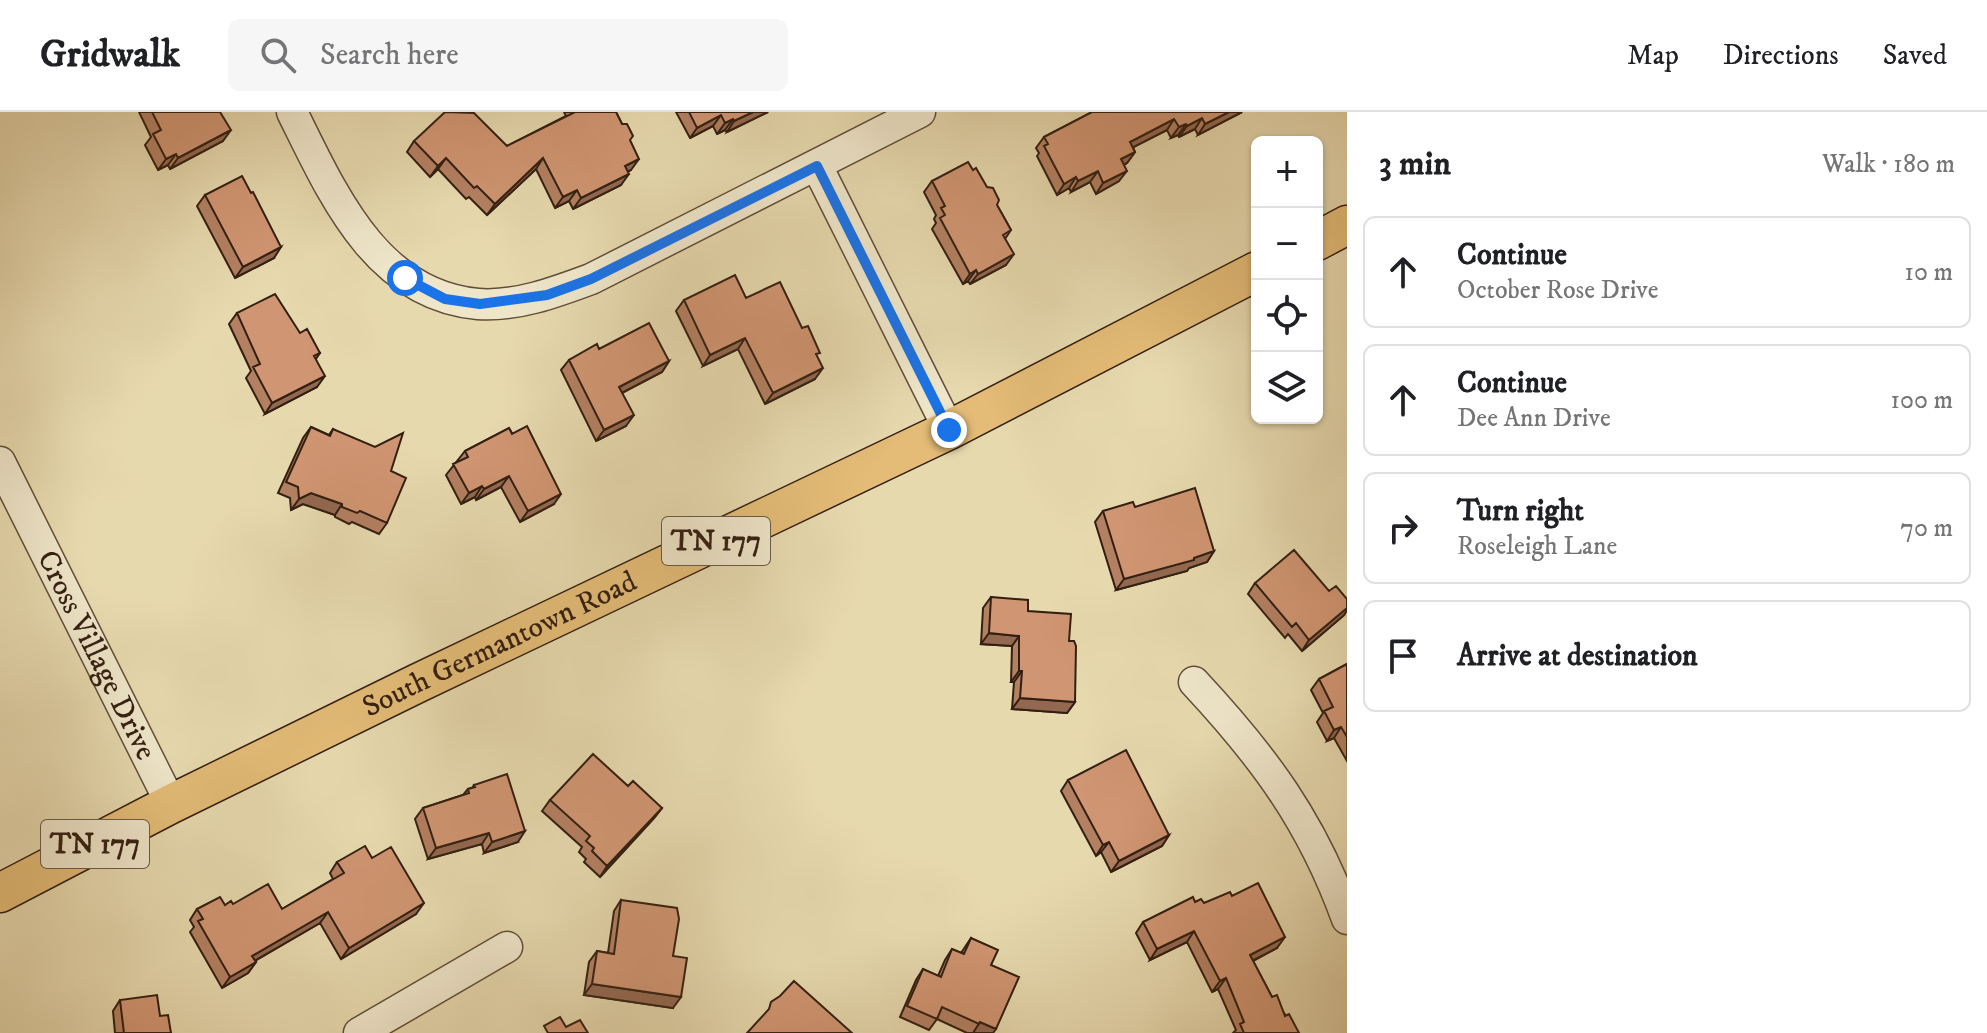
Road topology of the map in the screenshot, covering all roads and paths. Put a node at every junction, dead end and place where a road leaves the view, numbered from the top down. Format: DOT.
graph roads {
  1 [pos="292,112"];
  2 [pos="920,112"];
  3 [pos="817,166"];
  4 [pos="1347,225"];
  5 [pos="1323,238"];
  6 [pos="1251,274"];
  7 [pos="949,430"];
  8 [pos="0,462"];
  9 [pos="1194,682"];
  10 [pos="171,804"];
  11 [pos="0,893"];
  12 [pos="1347,919"];
  13 [pos="507,947"];
  14 [pos="359,1033"];
  1 -- 3 [label="street"];
  2 -- 3 [label="street"];
  3 -- 7 [label="street"];
  4 -- 5 [label="main road"];
  6 -- 7 [label="main road, South Germantown Road / TN 177"];
  7 -- 10 [label="main road, South Germantown Road / TN 177"];
  8 -- 10 [label="street, Cross Village Drive"];
  9 -- 12 [label="street"];
  10 -- 11 [label="main road, South Germantown Road / TN 177"];
  13 -- 14 [label="street"];
}
